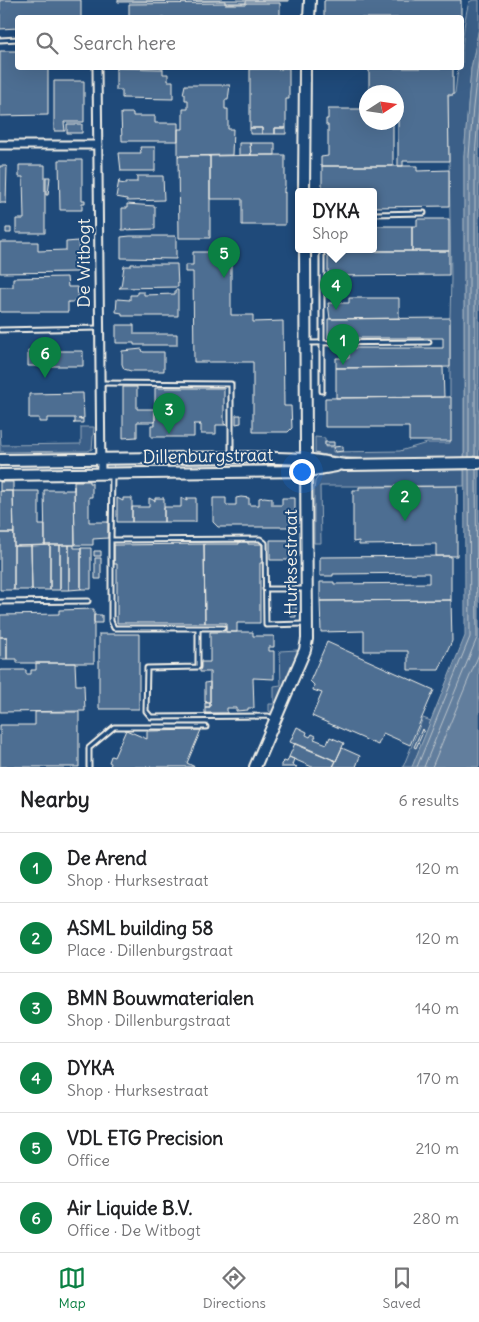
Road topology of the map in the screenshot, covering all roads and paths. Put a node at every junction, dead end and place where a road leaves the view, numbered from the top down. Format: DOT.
graph roads {
  1 [pos="310,0"];
  2 [pos="308,15"];
  3 [pos="15,39"];
  4 [pos="0,40"];
  5 [pos="97,70"];
  6 [pos="305,70"];
  7 [pos="0,145"];
  8 [pos="98,145"];
  9 [pos="304,188"];
  10 [pos="424,213"];
  11 [pos="377,214"];
  12 [pos="305,253"];
  13 [pos="322,253"];
  14 [pos="100,328"];
  15 [pos="0,330"];
  16 [pos="429,342"];
  17 [pos="305,343"];
  18 [pos="322,343"];
  19 [pos="100,384"];
  20 [pos="322,391"];
  21 [pos="231,457"];
  22 [pos="101,458"];
  23 [pos="306,459"];
  24 [pos="0,460"];
  25 [pos="479,463"];
  26 [pos="345,465"];
  27 [pos="307,471"];
  28 [pos="106,474"];
  29 [pos="0,475"];
  30 [pos="111,540"];
  31 [pos="265,589"];
  32 [pos="307,589"];
  33 [pos="88,601"];
  34 [pos="0,602"];
  35 [pos="307,624"];
  36 [pos="198,628"];
  37 [pos="222,628"];
  38 [pos="275,719"];
  39 [pos="206,727"];
  40 [pos="89,767"];
  41 [pos="255,767"];
  1 -- 2 [label="street"];
  3 -- 4 [label="lane"];
  5 -- 8 [label="street, De Witbogt"];
  6 -- 9 [label="street"];
  7 -- 8 [label="street"];
  8 -- 14 [label="street, De Witbogt"];
  10 -- 11 [label="lane"];
  12 -- 17 [label="street, Hurksestraat"];
  13 -- 18 [label="lane"];
  14 -- 15 [label="lane"];
  14 -- 19 [label="street, De Witbogt"];
  16 -- 18 [label="lane"];
  17 -- 18 [label="lane"];
  17 -- 23 [label="street, Hurksestraat"];
  18 -- 20 [label="lane"];
  19 -- 21 [label="lane"];
  19 -- 22 [label="street, De Witbogt"];
  21 -- 22 [label="street, Dillenburgstraat"];
  21 -- 23 [label="street, Dillenburgstraat"];
  22 -- 24 [label="street, Dillenburgstraat"];
  22 -- 28 [label="street"];
  23 -- 26 [label="street, Dillenburgstraat"];
  23 -- 27 [label="street, Hurksestraat"];
  25 -- 26 [label="street, Dillenburgstraat"];
  26 -- 27 [label="street, Dillenburgstraat"];
  27 -- 28 [label="street, Dillenburgstraat"];
  27 -- 32 [label="street, Hurksestraat"];
  28 -- 29 [label="street, Dillenburgstraat"];
  28 -- 30 [label="lane"];
  30 -- 31 [label="lane"];
  30 -- 36 [label="lane"];
  31 -- 32 [label="lane"];
  31 -- 35 [label="lane"];
  32 -- 35 [label="street, Hurksestraat"];
  33 -- 34 [label="lane"];
  35 -- 38 [label="street, Hurksestraat"];
  36 -- 37 [label="lane"];
  36 -- 38 [label="lane"];
  38 -- 41 [label="street, Hurksestraat"];
  39 -- 40 [label="lane"];
}
